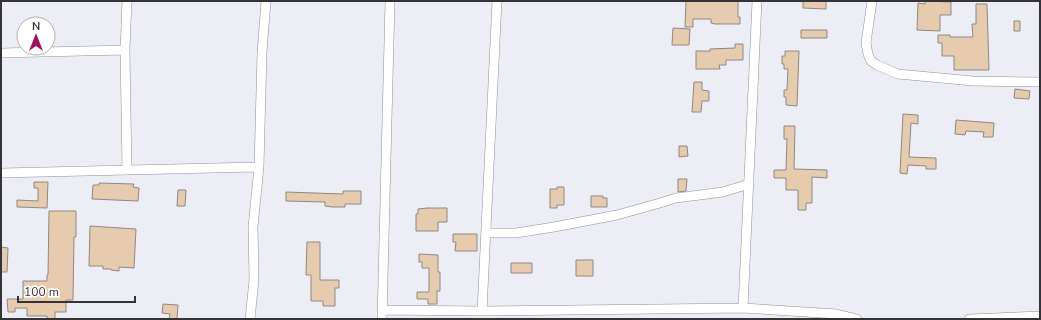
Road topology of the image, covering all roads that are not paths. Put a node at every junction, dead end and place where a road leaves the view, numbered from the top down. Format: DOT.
graph roads {
  1 [pos="127,1"];
  2 [pos="266,1"];
  3 [pos="390,1"];
  4 [pos="497,1"];
  5 [pos="757,1"];
  6 [pos="872,1"];
  7 [pos="125,50"];
  8 [pos="1,53"];
  9 [pos="1040,82"];
  10 [pos="259,167"];
  11 [pos="127,170"];
  12 [pos="1,173"];
  13 [pos="749,184"];
  14 [pos="486,233"];
  15 [pos="743,308"];
  16 [pos="482,311"];
  17 [pos="383,314"];
  18 [pos="1040,316"];
  19 [pos="250,319"];
  20 [pos="858,319"];
  21 [pos="969,319"];
  1 -- 7 [label="street"];
  2 -- 10 [label="street"];
  3 -- 17 [label="street"];
  4 -- 14 [label="street"];
  5 -- 13 [label="street"];
  6 -- 9 [label="street"];
  7 -- 8 [label="street"];
  7 -- 11 [label="street"];
  10 -- 11 [label="street"];
  10 -- 19 [label="street"];
  11 -- 12 [label="street"];
  13 -- 14 [label="street"];
  13 -- 15 [label="street"];
  14 -- 16 [label="street"];
  15 -- 16 [label="street"];
  15 -- 20 [label="street"];
  16 -- 17 [label="street"];
  18 -- 21 [label="street"];
}
